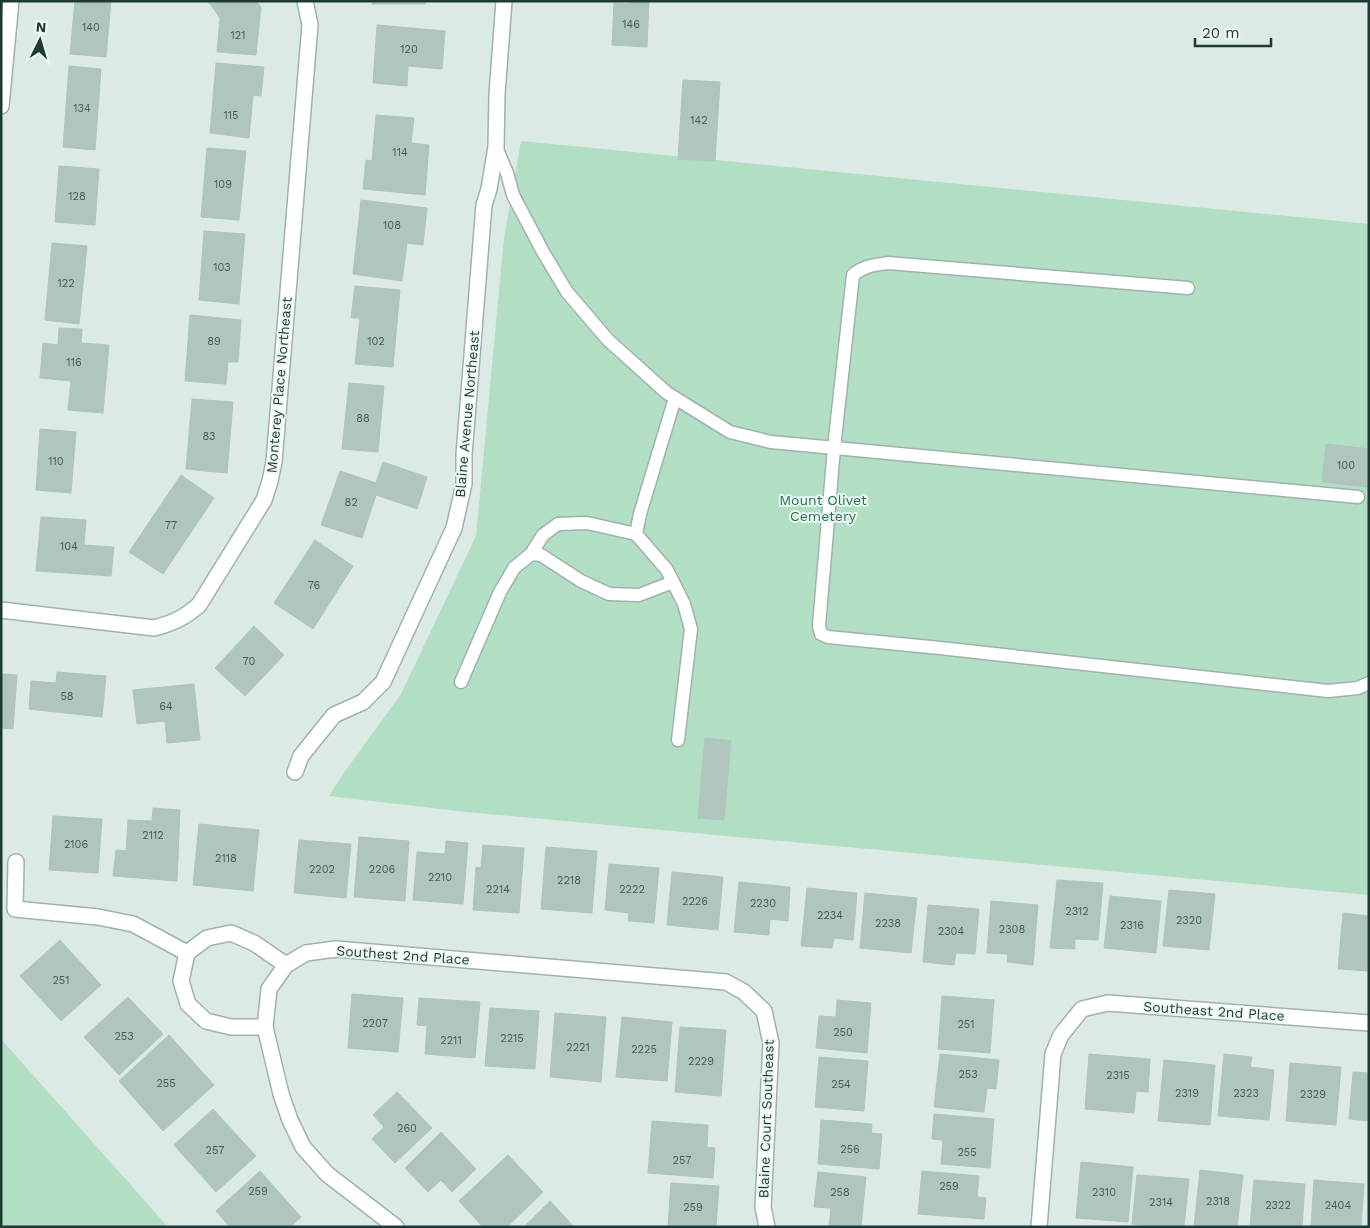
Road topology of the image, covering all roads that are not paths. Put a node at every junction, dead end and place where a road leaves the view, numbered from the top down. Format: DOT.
graph roads {
  1 [pos="12,1"];
  2 [pos="305,1"];
  3 [pos="504,1"];
  4 [pos="1,106"];
  5 [pos="496,147"];
  6 [pos="1188,288"];
  7 [pos="675,398"];
  8 [pos="834,448"];
  9 [pos="1358,497"];
  10 [pos="636,534"];
  11 [pos="531,554"];
  12 [pos="673,582"];
  13 [pos="1,610"];
  14 [pos="461,682"];
  15 [pos="1369,683"];
  16 [pos="678,740"];
  17 [pos="295,772"];
  18 [pos="16,862"];
  19 [pos="187,953"];
  20 [pos="286,965"];
  21 [pos="764,1011"];
  22 [pos="1369,1023"];
  23 [pos="265,1027"];
  24 [pos="396,1227"];
  25 [pos="767,1227"];
  26 [pos="1039,1227"];
  1 -- 4 [label="street"];
  2 -- 13 [label="street, Monterey Place Northeast"];
  3 -- 5 [label="street, Blaine Avenue Northeast"];
  5 -- 7 [label="lane"];
  5 -- 17 [label="street, Blaine Avenue Northeast"];
  6 -- 8 [label="lane"];
  7 -- 8 [label="lane"];
  7 -- 10 [label="lane"];
  8 -- 9 [label="lane"];
  8 -- 15 [label="lane"];
  10 -- 11 [label="lane"];
  10 -- 12 [label="lane"];
  11 -- 12 [label="lane"];
  11 -- 14 [label="lane"];
  12 -- 16 [label="lane"];
  18 -- 19 [label="street"];
  19 -- 20 [label="street"];
  19 -- 23 [label="street"];
  20 -- 21 [label="street, Southest 2nd Place"];
  20 -- 23 [label="street"];
  21 -- 25 [label="street, Blaine Court Southeast"];
  22 -- 26 [label="street, Southeast 2nd Place"];
  23 -- 24 [label="street"];
}
